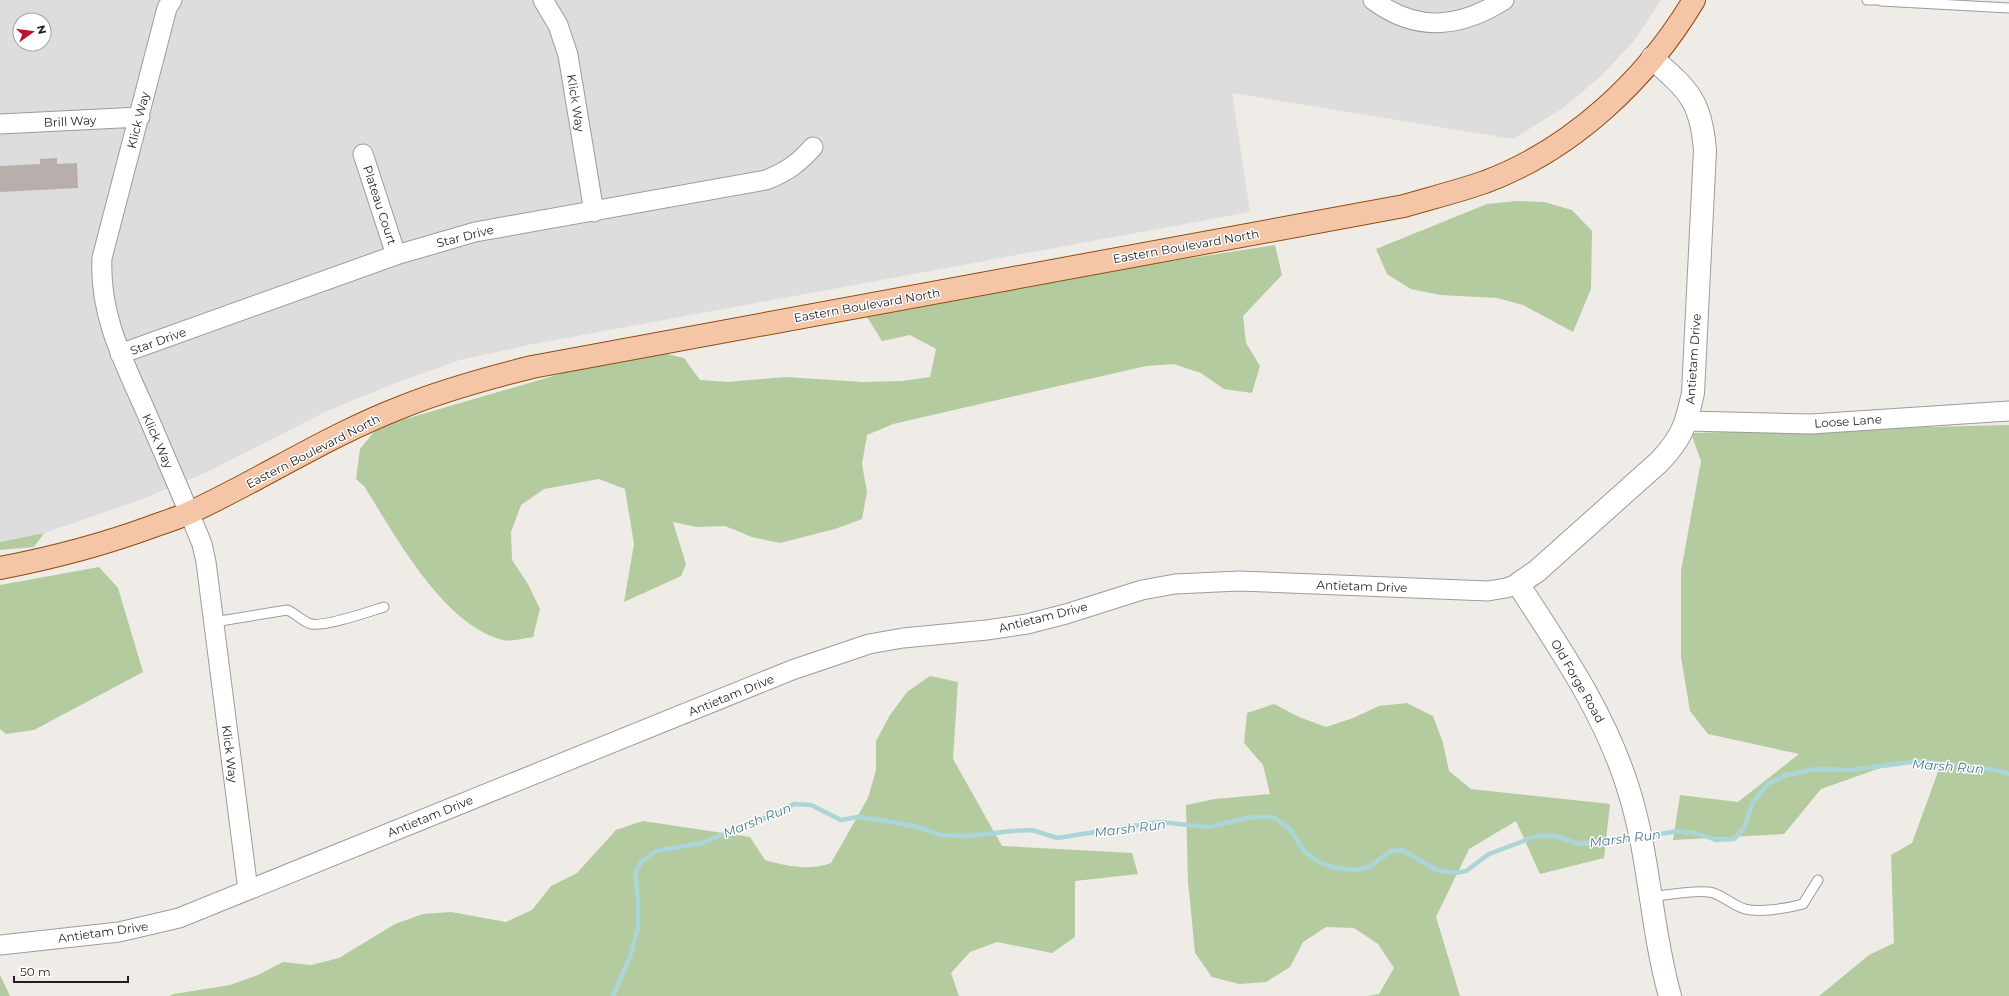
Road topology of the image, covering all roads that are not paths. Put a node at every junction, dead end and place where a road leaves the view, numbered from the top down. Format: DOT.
graph roads {
  1 [pos="172,0"];
  2 [pos="543,0"];
  3 [pos="1373,0"];
  4 [pos="1504,0"];
  5 [pos="1694,0"];
  6 [pos="1867,0"];
  7 [pos="1881,0"];
  8 [pos="2009,8"];
  9 [pos="1652,58"];
  10 [pos="140,117"];
  11 [pos="0,124"];
  12 [pos="813,148"];
  13 [pos="363,154"];
  14 [pos="594,212"];
  15 [pos="396,255"];
  16 [pos="120,354"];
  17 [pos="2009,411"];
  18 [pos="1687,421"];
  19 [pos="190,513"];
  20 [pos="0,568"];
  21 [pos="1518,584"];
  22 [pos="384,607"];
  23 [pos="214,622"];
  24 [pos="1818,880"];
  25 [pos="248,890"];
  26 [pos="1650,897"];
  27 [pos="0,945"];
  28 [pos="1670,996"];
  1 -- 10 [label="street, Klick Way"];
  2 -- 14 [label="street, Klick Way"];
  3 -- 4 [label="street"];
  5 -- 9 [label="main road, Eastern Boulevard North"];
  6 -- 7 [label="lane"];
  7 -- 8 [label="lane"];
  9 -- 18 [label="street, Antietam Drive"];
  9 -- 19 [label="main road, Eastern Boulevard North"];
  10 -- 11 [label="street, Brill Way"];
  10 -- 16 [label="street, Klick Way"];
  12 -- 14 [label="street, Star Drive"];
  13 -- 15 [label="street, Plateau Court"];
  14 -- 15 [label="street, Star Drive"];
  15 -- 16 [label="street, Star Drive"];
  16 -- 19 [label="street, Klick Way"];
  17 -- 18 [label="street, Loose Lane"];
  18 -- 21 [label="street, Antietam Drive"];
  19 -- 20 [label="main road, Eastern Boulevard North"];
  19 -- 23 [label="street, Klick Way"];
  21 -- 25 [label="street, Antietam Drive"];
  21 -- 26 [label="street, Old Forge Road"];
  22 -- 23 [label="lane"];
  23 -- 25 [label="street, Klick Way"];
  24 -- 26 [label="lane"];
  25 -- 27 [label="street, Antietam Drive"];
  26 -- 28 [label="street, Old Forge Road"];
}
